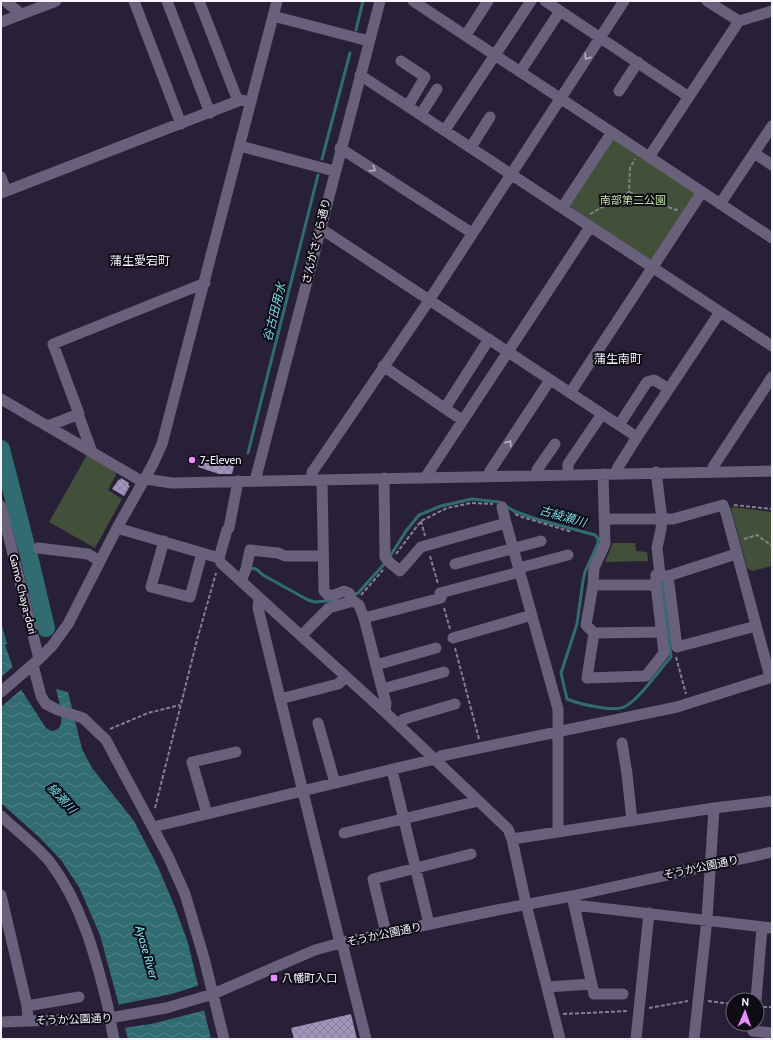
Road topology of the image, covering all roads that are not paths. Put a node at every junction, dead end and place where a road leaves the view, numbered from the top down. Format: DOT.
graph roads {
  1 [pos="5,1"];
  2 [pos="56,1"];
  3 [pos="134,1"];
  4 [pos="167,1"];
  5 [pos="199,1"];
  6 [pos="277,1"];
  7 [pos="380,1"];
  8 [pos="413,1"];
  9 [pos="488,1"];
  10 [pos="545,1"];
  11 [pos="624,1"];
  12 [pos="707,1"];
  13 [pos="530,2"];
  14 [pos="560,11"];
  15 [pos="772,11"];
  16 [pos="21,14"];
  17 [pos="273,16"];
  18 [pos="739,21"];
  19 [pos="1,22"];
  20 [pos="466,35"];
  21 [pos="600,37"];
  22 [pos="369,41"];
  23 [pos="494,55"];
  24 [pos="401,61"];
  25 [pos="638,62"];
  26 [pos="520,72"];
  27 [pos="360,75"];
  28 [pos="437,89"];
  29 [pos="619,91"];
  30 [pos="689,97"];
  31 [pos="560,99"];
  32 [pos="238,101"];
  33 [pos="251,102"];
  34 [pos="408,106"];
  35 [pos="210,113"];
  36 [pos="421,114"];
  37 [pos="490,117"];
  38 [pos="181,124"];
  39 [pos="772,126"];
  40 [pos="445,130"];
  41 [pos="612,132"];
  42 [pos="240,146"];
  43 [pos="471,147"];
  44 [pos="340,148"];
  45 [pos="754,153"];
  46 [pos="649,157"];
  47 [pos="772,165"];
  48 [pos="334,171"];
  49 [pos="511,174"];
  50 [pos="1,177"];
  51 [pos="4,192"];
  52 [pos="702,192"];
  53 [pos="720,204"];
  54 [pos="562,208"];
  55 [pos="589,222"];
  56 [pos="320,228"];
  57 [pos="472,233"];
  58 [pos="772,238"];
  59 [pos="652,268"];
  60 [pos="205,283"];
  61 [pos="432,295"];
  62 [pos="720,312"];
  63 [pos="490,339"];
  64 [pos="772,346"];
  65 [pos="508,351"];
  66 [pos="383,366"];
  67 [pos="772,377"];
  68 [pos="550,380"];
  69 [pos="669,389"];
  70 [pos="570,392"];
  71 [pos="1,399"];
  72 [pos="444,408"];
  73 [pos="78,414"];
  74 [pos="602,414"];
  75 [pos="462,420"];
  76 [pos="619,425"];
  77 [pos="48,426"];
  78 [pos="637,437"];
  79 [pos="555,444"];
  80 [pos="92,452"];
  81 [pos="619,469"];
  82 [pos="713,471"];
  83 [pos="772,471"];
  84 [pos="656,472"];
  85 [pos="568,474"];
  86 [pos="603,474"];
  87 [pos="537,475"];
  88 [pos="490,476"];
  89 [pos="384,478"];
  90 [pos="424,478"];
  91 [pos="317,480"];
  92 [pos="144,481"];
  93 [pos="238,481"];
  94 [pos="255,481"];
  95 [pos="1,506"];
  96 [pos="502,507"];
  97 [pos="604,519"];
  98 [pos="662,519"];
  99 [pos="506,523"];
  100 [pos="117,528"];
  101 [pos="164,541"];
  102 [pos="541,541"];
  103 [pos="38,548"];
  104 [pos="513,548"];
  105 [pos="202,553"];
  106 [pos="736,554"];
  107 [pos="568,555"];
  108 [pos="323,556"];
  109 [pos="100,561"];
  110 [pos="220,561"];
  111 [pos="455,564"];
  112 [pos="520,570"];
  113 [pos="661,579"];
  114 [pos="240,581"];
  115 [pos="593,585"];
  116 [pos="259,598"];
  117 [pos="351,598"];
  118 [pos="532,615"];
  119 [pos="364,618"];
  120 [pos="756,626"];
  121 [pos="662,632"];
  122 [pos="594,633"];
  123 [pos="301,636"];
  124 [pos="453,638"];
  125 [pos="436,648"];
  126 [pos="34,664"];
  127 [pos="376,665"];
  128 [pos="444,672"];
  129 [pos="346,677"];
  130 [pos="771,677"];
  131 [pos="382,689"];
  132 [pos="1,692"];
  133 [pos="280,699"];
  134 [pos="455,704"];
  135 [pos="385,712"];
  136 [pos="318,723"];
  137 [pos="398,724"];
  138 [pos="558,732"];
  139 [pos="622,743"];
  140 [pos="236,752"];
  141 [pos="436,760"];
  142 [pos="392,770"];
  143 [pos="335,783"];
  144 [pos="303,791"];
  145 [pos="476,799"];
  146 [pos="772,801"];
  147 [pos="714,808"];
  148 [pos="207,814"];
  149 [pos="1,816"];
  150 [pos="403,820"];
  151 [pos="632,821"];
  152 [pos="152,826"];
  153 [pos="558,832"];
  154 [pos="344,833"];
  155 [pos="512,839"];
  156 [pos="772,852"];
  157 [pos="471,854"];
  158 [pos="710,866"];
  159 [pos="415,868"];
  160 [pos="1,895"];
  161 [pos="573,900"];
  162 [pos="526,904"];
  163 [pos="649,912"];
  164 [pos="707,919"];
  165 [pos="429,924"];
  166 [pos="767,927"];
  167 [pos="386,933"];
  168 [pos="341,943"];
  169 [pos="592,984"];
  170 [pos="548,987"];
  171 [pos="757,992"];
  172 [pos="623,994"];
  173 [pos="211,995"];
  174 [pos="79,997"];
  175 [pos="27,1006"];
  176 [pos="114,1018"];
  177 [pos="28,1021"];
  178 [pos="1,1022"];
  179 [pos="114,1039"];
  180 [pos="224,1039"];
  181 [pos="366,1039"];
  182 [pos="560,1039"];
  183 [pos="636,1039"];
  184 [pos="694,1039"];
  1 -- 16 [label="street"];
  2 -- 16 [label="street"];
  3 -- 38 [label="street"];
  4 -- 35 [label="street"];
  5 -- 32 [label="street"];
  6 -- 17 [label="street"];
  7 -- 22 [label="street, さんがさくら通り"];
  8 -- 20 [label="street"];
  9 -- 20 [label="street"];
  10 -- 14 [label="street"];
  11 -- 21 [label="street"];
  12 -- 18 [label="street"];
  13 -- 23 [label="street"];
  14 -- 21 [label="street"];
  14 -- 26 [label="street"];
  15 -- 18 [label="street"];
  16 -- 19 [label="street"];
  17 -- 22 [label="street"];
  17 -- 33 [label="street"];
  18 -- 30 [label="street"];
  20 -- 23 [label="street"];
  21 -- 25 [label="street"];
  21 -- 31 [label="street, one-way"];
  22 -- 27 [label="street, さんがさくら通り"];
  23 -- 26 [label="street"];
  23 -- 40 [label="street"];
  24 -- 34 [label="street"];
  25 -- 29 [label="street"];
  25 -- 30 [label="street"];
  26 -- 31 [label="street"];
  27 -- 34 [label="street"];
  27 -- 44 [label="street, さんがさくら通り"];
  28 -- 36 [label="street"];
  30 -- 46 [label="street"];
  31 -- 41 [label="street"];
  31 -- 49 [label="street"];
  32 -- 33 [label="street"];
  32 -- 35 [label="street"];
  33 -- 42 [label="street"];
  34 -- 36 [label="street"];
  35 -- 38 [label="street"];
  36 -- 40 [label="street"];
  37 -- 43 [label="street"];
  38 -- 51 [label="street"];
  39 -- 45 [label="street"];
  40 -- 43 [label="street"];
  41 -- 46 [label="street"];
  41 -- 54 [label="street"];
  42 -- 48 [label="street"];
  42 -- 60 [label="street"];
  43 -- 49 [label="street"];
  44 -- 48 [label="street, さんがさくら通り"];
  44 -- 57 [label="street, one-way"];
  45 -- 47 [label="street"];
  45 -- 53 [label="street"];
  46 -- 52 [label="street"];
  48 -- 56 [label="street, さんがさくら通り"];
  49 -- 54 [label="street"];
  49 -- 57 [label="street"];
  50 -- 51 [label="street"];
  52 -- 53 [label="street"];
  52 -- 59 [label="street"];
  53 -- 58 [label="street"];
  54 -- 55 [label="street"];
  55 -- 59 [label="street"];
  55 -- 65 [label="street"];
  56 -- 61 [label="street"];
  56 -- 94 [label="street, さんがさくら通り"];
  57 -- 61 [label="street"];
  59 -- 62 [label="street"];
  59 -- 70 [label="street"];
  60 -- 73 [label="street"];
  60 -- 92 [label="street"];
  61 -- 63 [label="street"];
  61 -- 66 [label="street"];
  62 -- 64 [label="street"];
  62 -- 69 [label="street"];
  63 -- 65 [label="street"];
  63 -- 72 [label="street"];
  65 -- 68 [label="street"];
  65 -- 75 [label="street"];
  66 -- 72 [label="street"];
  66 -- 91 [label="street"];
  67 -- 82 [label="street"];
  68 -- 70 [label="street"];
  88 -- 68 [label="street, one-way"];
  69 -- 76 [label="street"];
  69 -- 78 [label="street"];
  70 -- 74 [label="street"];
  71 -- 77 [label="street"];
  72 -- 75 [label="street"];
  73 -- 77 [label="street"];
  73 -- 80 [label="street"];
  74 -- 76 [label="street"];
  74 -- 85 [label="street"];
  75 -- 90 [label="street"];
  76 -- 78 [label="street"];
  77 -- 80 [label="street"];
  78 -- 81 [label="street"];
  79 -- 87 [label="street"];
  80 -- 92 [label="street"];
  81 -- 84 [label="street"];
  81 -- 86 [label="street"];
  82 -- 83 [label="street"];
  82 -- 84 [label="street"];
  84 -- 98 [label="street"];
  85 -- 86 [label="street"];
  85 -- 87 [label="street"];
  86 -- 97 [label="street"];
  87 -- 88 [label="street"];
  88 -- 90 [label="street"];
  89 -- 90 [label="street"];
  89 -- 91 [label="street"];
  89 -- 99 [label="street"];
  91 -- 94 [label="street"];
  91 -- 108 [label="street"];
  92 -- 93 [label="street"];
  92 -- 100 [label="street"];
  93 -- 94 [label="street"];
  93 -- 110 [label="street"];
  95 -- 126 [label="street, Gamo Chaya-dori"];
  96 -- 99 [label="street"];
  97 -- 98 [label="street"];
  97 -- 115 [label="street"];
  98 -- 106 [label="street"];
  98 -- 113 [label="street"];
  99 -- 104 [label="street"];
  100 -- 101 [label="street"];
  100 -- 109 [label="street"];
  101 -- 105 [label="street"];
  101 -- 105 [label="street"];
  102 -- 104 [label="street"];
  103 -- 109 [label="street"];
  104 -- 111 [label="street"];
  104 -- 112 [label="street"];
  105 -- 110 [label="street"];
  106 -- 113 [label="street"];
  106 -- 120 [label="street"];
  107 -- 112 [label="street"];
  108 -- 114 [label="street"];
  108 -- 117 [label="street"];
  109 -- 126 [label="street"];
  110 -- 114 [label="street"];
  112 -- 118 [label="street"];
  112 -- 119 [label="street"];
  113 -- 115 [label="street"];
  113 -- 120 [label="street"];
  113 -- 121 [label="street"];
  114 -- 116 [label="street"];
  115 -- 122 [label="street"];
  116 -- 123 [label="street"];
  116 -- 133 [label="street"];
  117 -- 119 [label="street"];
  117 -- 123 [label="street"];
  118 -- 124 [label="street"];
  118 -- 138 [label="street"];
  119 -- 127 [label="street"];
  120 -- 130 [label="street"];
  121 -- 122 [label="street"];
  121 -- 122 [label="street"];
  123 -- 129 [label="street"];
  125 -- 127 [label="street"];
  126 -- 132 [label="street"];
  126 -- 152 [label="street, Gamo Chaya-dori"];
  127 -- 131 [label="street"];
  128 -- 131 [label="street"];
  129 -- 133 [label="street"];
  129 -- 135 [label="street"];
  130 -- 138 [label="street"];
  131 -- 135 [label="street"];
  133 -- 144 [label="street"];
  134 -- 137 [label="street"];
  135 -- 137 [label="street"];
  136 -- 143 [label="street"];
  137 -- 141 [label="street"];
  138 -- 141 [label="street"];
  138 -- 153 [label="street"];
  139 -- 151 [label="street"];
  140 -- 148 [label="street"];
  141 -- 142 [label="street"];
  141 -- 145 [label="street"];
  142 -- 143 [label="street"];
  142 -- 150 [label="street"];
  143 -- 144 [label="street"];
  144 -- 148 [label="street"];
  144 -- 168 [label="street"];
  145 -- 150 [label="street"];
  145 -- 155 [label="street"];
  146 -- 147 [label="street"];
  147 -- 151 [label="street"];
  147 -- 158 [label="street"];
  148 -- 152 [label="street"];
  149 -- 176 [label="street"];
  150 -- 154 [label="street"];
  150 -- 159 [label="street"];
  151 -- 153 [label="street"];
  152 -- 173 [label="street"];
  153 -- 155 [label="street"];
  155 -- 162 [label="street"];
  156 -- 158 [label="street, そうか公園通り"];
  157 -- 159 [label="street"];
  158 -- 161 [label="street, そうか公園通り"];
  158 -- 164 [label="street"];
  159 -- 165 [label="street"];
  159 -- 167 [label="street"];
  160 -- 175 [label="street"];
  161 -- 162 [label="street, そうか公園通り"];
  161 -- 163 [label="street"];
  161 -- 169 [label="street"];
  162 -- 165 [label="street, そうか公園通り"];
  162 -- 170 [label="street"];
  163 -- 164 [label="street"];
  163 -- 183 [label="street"];
  164 -- 166 [label="street"];
  164 -- 184 [label="street"];
  165 -- 167 [label="street, そうか公園通り"];
  166 -- 171 [label="street"];
  167 -- 168 [label="street, そうか公園通り"];
  168 -- 173 [label="street, そうか公園通り"];
  168 -- 181 [label="street"];
  169 -- 170 [label="street"];
  169 -- 172 [label="street"];
  170 -- 182 [label="street"];
  173 -- 176 [label="street, そうか公園通り"];
  173 -- 180 [label="street"];
  174 -- 175 [label="street"];
  175 -- 177 [label="street"];
  176 -- 177 [label="street, そうか公園通り"];
  176 -- 179 [label="street"];
  177 -- 178 [label="street, そうか公園通り"];
}
